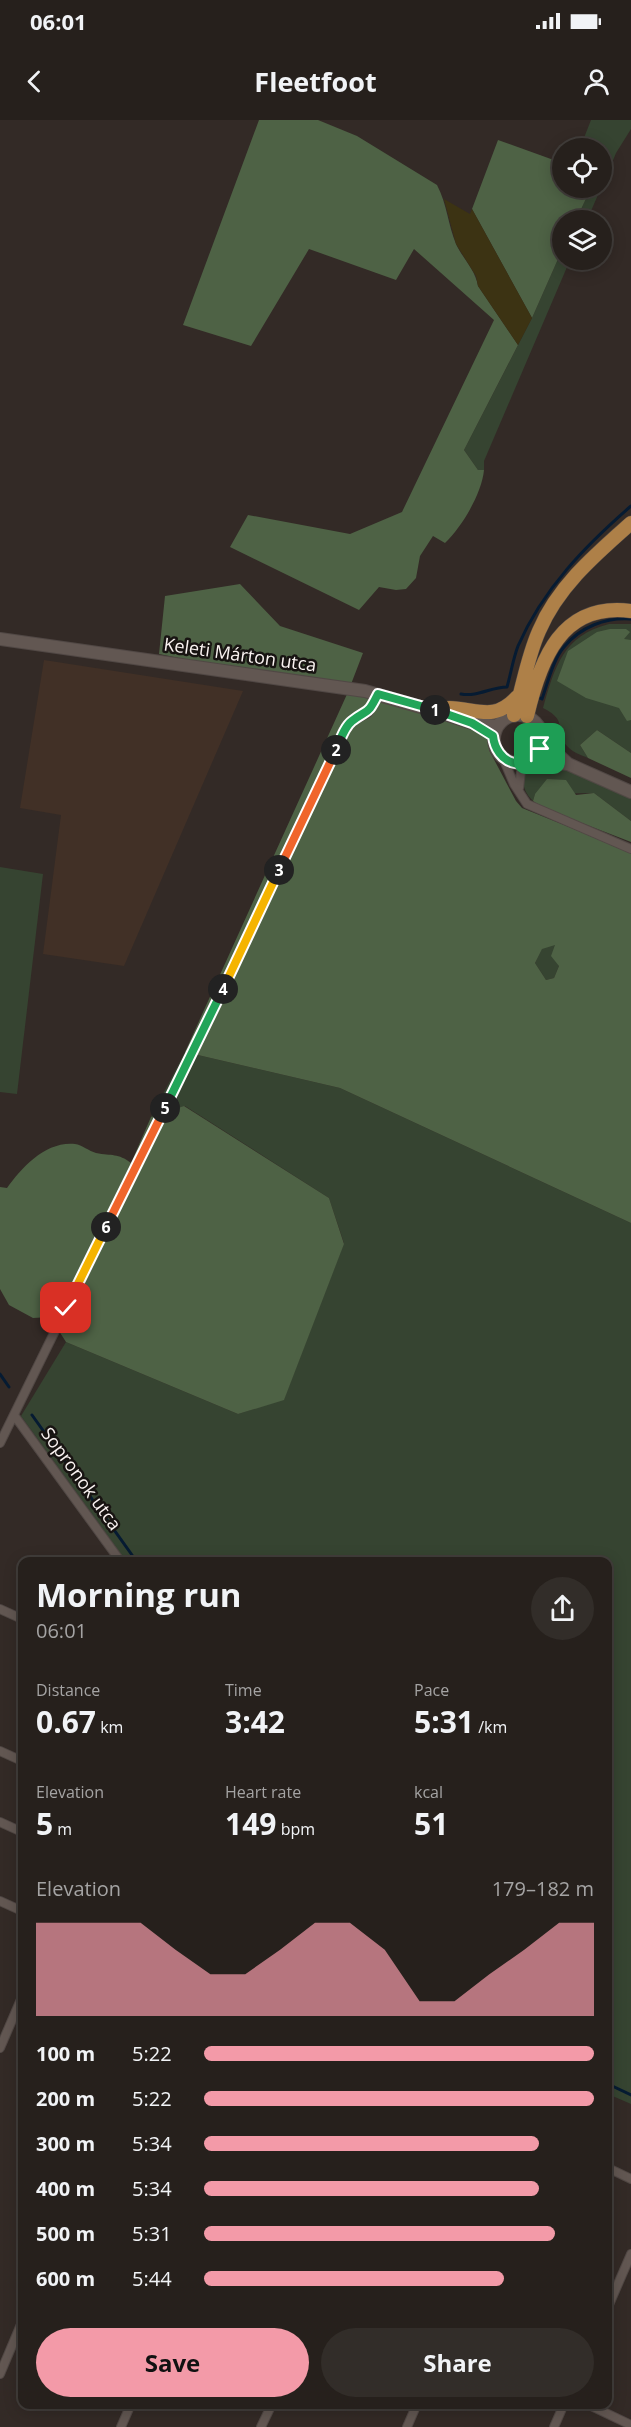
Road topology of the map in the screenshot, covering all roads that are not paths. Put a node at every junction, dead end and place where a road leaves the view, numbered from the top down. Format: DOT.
graph roads {
  1 [pos="631,523"];
  2 [pos="631,611"];
  3 [pos="0,639"];
  4 [pos="378,694"];
  5 [pos="519,696"];
  6 [pos="442,713"];
  7 [pos="520,716"];
  8 [pos="495,731"];
  9 [pos="542,740"];
  10 [pos="503,758"];
  11 [pos="527,761"];
  12 [pos="568,764"];
  13 [pos="519,792"];
  14 [pos="631,792"];
  15 [pos="631,849"];
  16 [pos="14,1415"];
  17 [pos="0,1443"];
  18 [pos="117,1557"];
  19 [pos="0,1609"];
  20 [pos="18,1617"];
  21 [pos="0,1751"];
  22 [pos="18,1759"];
  23 [pos="0,1822"];
  24 [pos="18,1830"];
  25 [pos="0,1901"];
  26 [pos="18,1909"];
  27 [pos="18,2006"];
  28 [pos="0,2048"];
  29 [pos="612,2170"];
  30 [pos="631,2179"];
  31 [pos="631,2254"];
  32 [pos="612,2298"];
  33 [pos="18,2331"];
  34 [pos="0,2374"];
  35 [pos="129,2409"];
  36 [pos="270,2409"];
  37 [pos="415,2409"];
  38 [pos="562,2409"];
  39 [pos="597,2409"];
  40 [pos="631,2425"];
  41 [pos="121,2427"];
  42 [pos="261,2427"];
  43 [pos="407,2427"];
  44 [pos="554,2427"];
  1 -- 5 [label="highway"];
  2 -- 7 [label="highway"];
  3 -- 4 [label="main road, Keleti Márton utca"];
  4 -- 6 [label="main road, Keleti Márton utca"];
  4 -- 16 [label="street"];
  5 -- 6 [label="highway"];
  5 -- 7 [label="highway"];
  6 -- 8 [label="main road, Keleti Márton utca"];
  7 -- 8 [label="main road"];
  7 -- 9 [label="main road"];
  8 -- 10 [label="main road"];
  9 -- 11 [label="main road"];
  9 -- 12 [label="main road"];
  10 -- 11 [label="main road"];
  10 -- 13 [label="street"];
  11 -- 12 [label="main road"];
  11 -- 13 [label="street"];
  12 -- 14 [label="main road"];
  13 -- 15 [label="street"];
  16 -- 17 [label="street"];
  16 -- 18 [label="street, Sopronok utca"];
  19 -- 20 [label="street"];
  21 -- 22 [label="street"];
  23 -- 24 [label="street"];
  25 -- 26 [label="street"];
  27 -- 28 [label="street"];
  29 -- 30 [label="street"];
  31 -- 32 [label="street"];
  33 -- 34 [label="street"];
  35 -- 41 [label="street"];
  36 -- 42 [label="street"];
  37 -- 43 [label="street"];
  38 -- 44 [label="street"];
  39 -- 40 [label="street"];
}
